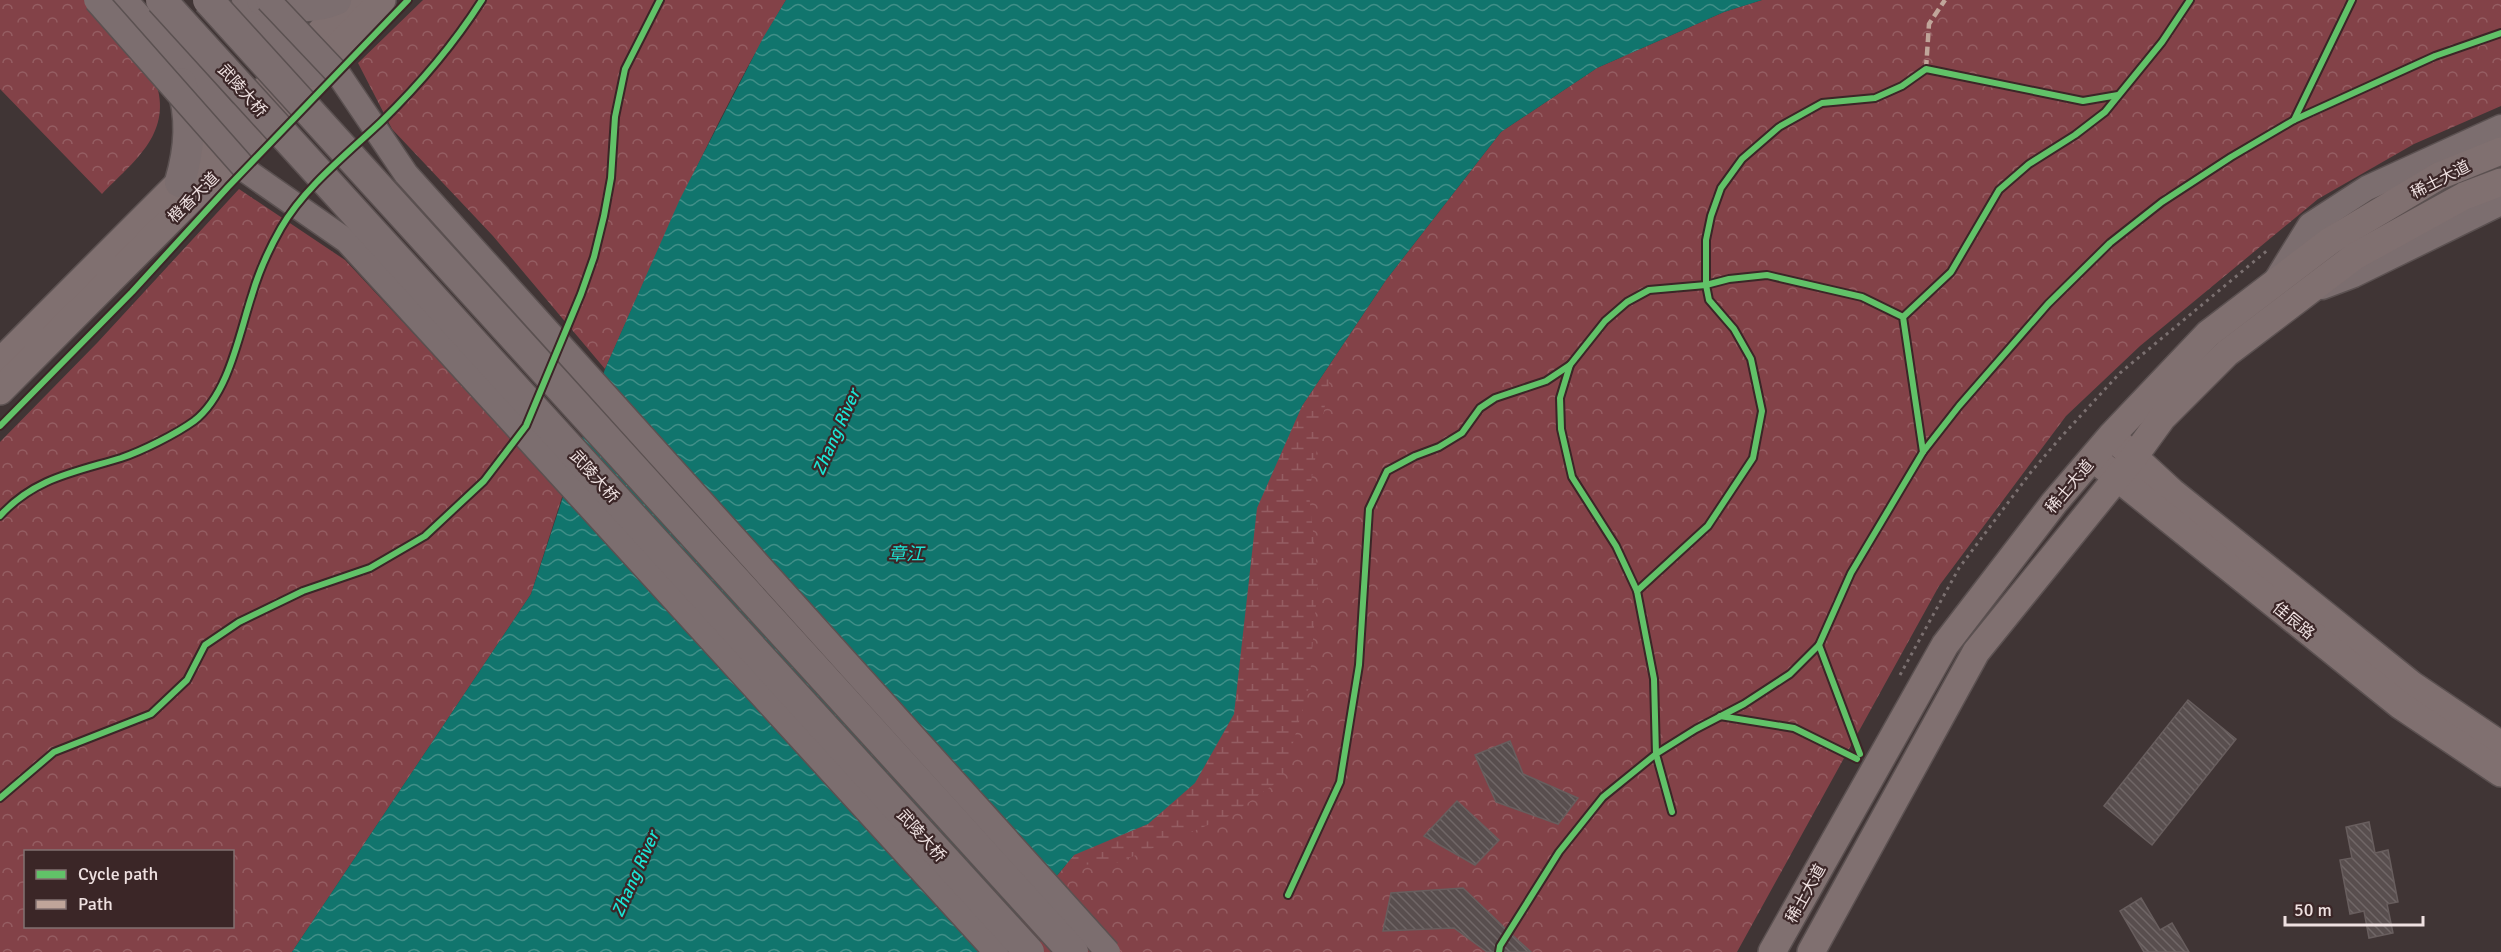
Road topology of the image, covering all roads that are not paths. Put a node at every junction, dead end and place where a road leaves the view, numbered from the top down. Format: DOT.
graph roads {
  1 [pos="96,0"];
  2 [pos="121,0"];
  3 [pos="161,0"];
  4 [pos="208,0"];
  5 [pos="247,0"];
  6 [pos="262,0"];
  7 [pos="268,0"];
  8 [pos="336,0"];
  9 [pos="351,0"];
  10 [pos="382,0"];
  11 [pos="164,48"];
  12 [pos="305,64"];
  13 [pos="2501,127"];
  14 [pos="239,134"];
  15 [pos="2501,151"];
  16 [pos="180,182"];
  17 [pos="2501,182"];
  18 [pos="2501,203"];
  19 [pos="2274,284"];
  20 [pos="2303,294"];
  21 [pos="0,362"];
  22 [pos="0,391"];
  23 [pos="2112,435"];
  24 [pos="2094,457"];
  25 [pos="2124,467"];
  26 [pos="2501,745"];
  27 [pos="2501,773"];
  28 [pos="996,952"];
  29 [pos="1029,952"];
  30 [pos="1073,952"];
  31 [pos="1108,952"];
  32 [pos="1772,952"];
  33 [pos="1811,952"];
  1 -- 28 [label="street, bridge"];
  2 -- 11 [label="main road"];
  3 -- 29 [label="main road, 武陵大桥, bridge"];
  4 -- 30 [label="main road, 武陵大桥, bridge"];
  5 -- 12 [label="main road"];
  6 -- 8 [label="main road"];
  7 -- 31 [label="street, bridge"];
  9 -- 12 [label="main road, 橙香大道"];
  10 -- 12 [label="main road, 橙香大道"];
  11 -- 14 [label="main road"];
  11 -- 16 [label="main road"];
  12 -- 14 [label="main road, 橙香大道"];
  13 -- 19 [label="street"];
  14 -- 16 [label="main road, 橙香大道"];
  14 -- 22 [label="main road, 橙香大道"];
  15 -- 19 [label="main road, 稀土大道"];
  16 -- 21 [label="main road, 橙香大道"];
  17 -- 20 [label="main road, 稀土大道"];
  18 -- 20 [label="street"];
  19 -- 23 [label="main road, 稀土大道"];
  20 -- 25 [label="main road, 稀土大道"];
  23 -- 24 [label="main road, 稀土大道"];
  23 -- 25 [label="main road, 佳辰路"];
  24 -- 25 [label="main road, 佳辰路"];
  24 -- 32 [label="main road, 稀土大道"];
  25 -- 26 [label="main road, 佳辰路"];
  25 -- 27 [label="main road, 佳辰路"];
  25 -- 33 [label="main road, 稀土大道"];
}
